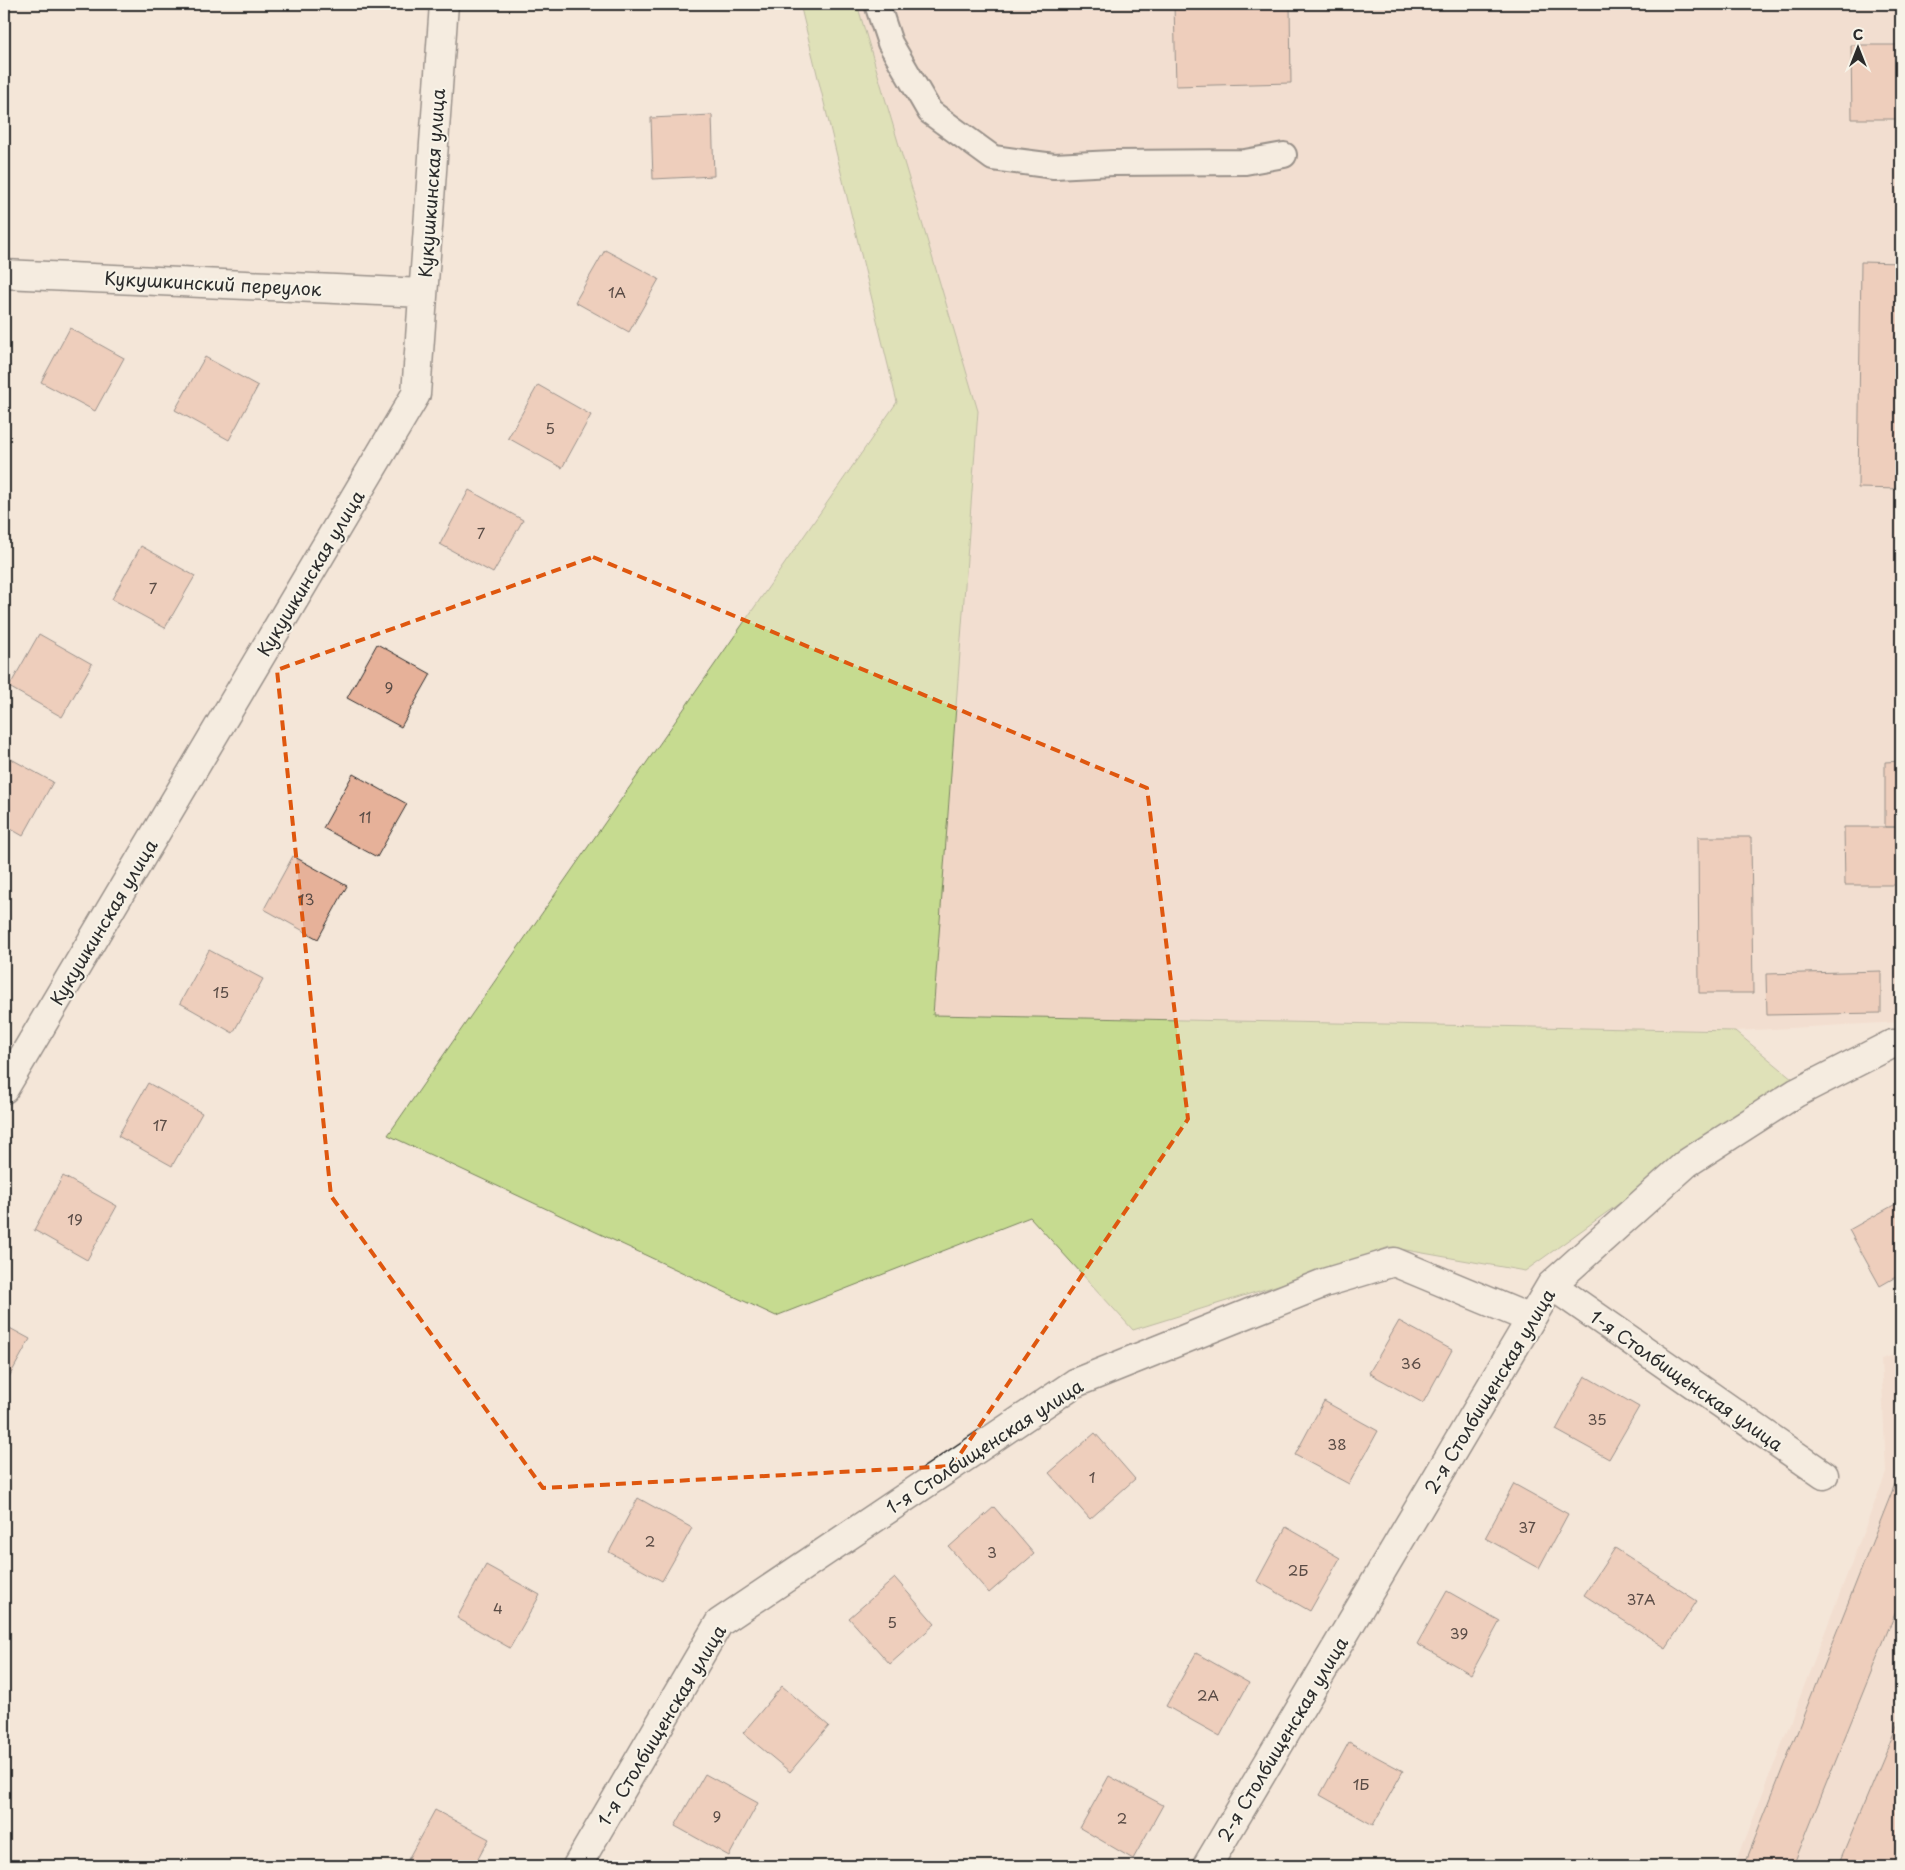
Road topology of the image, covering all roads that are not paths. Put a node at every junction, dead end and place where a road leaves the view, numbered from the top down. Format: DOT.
graph roads {
  1 [pos="444,4"];
  2 [pos="877,4"];
  3 [pos="1284,155"];
  4 [pos="4,274"];
  5 [pos="423,293"];
  6 [pos="1901,1044"];
  7 [pos="8,1072"];
  8 [pos="1551,1285"];
  9 [pos="1531,1318"];
  10 [pos="1824,1475"];
  11 [pos="577,1866"];
  12 [pos="1207,1866"];
  1 -- 5 [label="street, Кукушкинская улица"];
  2 -- 3 [label="lane"];
  4 -- 5 [label="street, Кукушкинский переулок"];
  5 -- 7 [label="street, Кукушкинская улица"];
  6 -- 8 [label="street, 2-я Столбищенская улица"];
  8 -- 9 [label="street, 2-я Столбищенская улица"];
  8 -- 10 [label="street, 1-я Столбищенская улица"];
  9 -- 11 [label="street, 1-я Столбищенская улица"];
  9 -- 12 [label="street, 2-я Столбищенская улица"];
}
